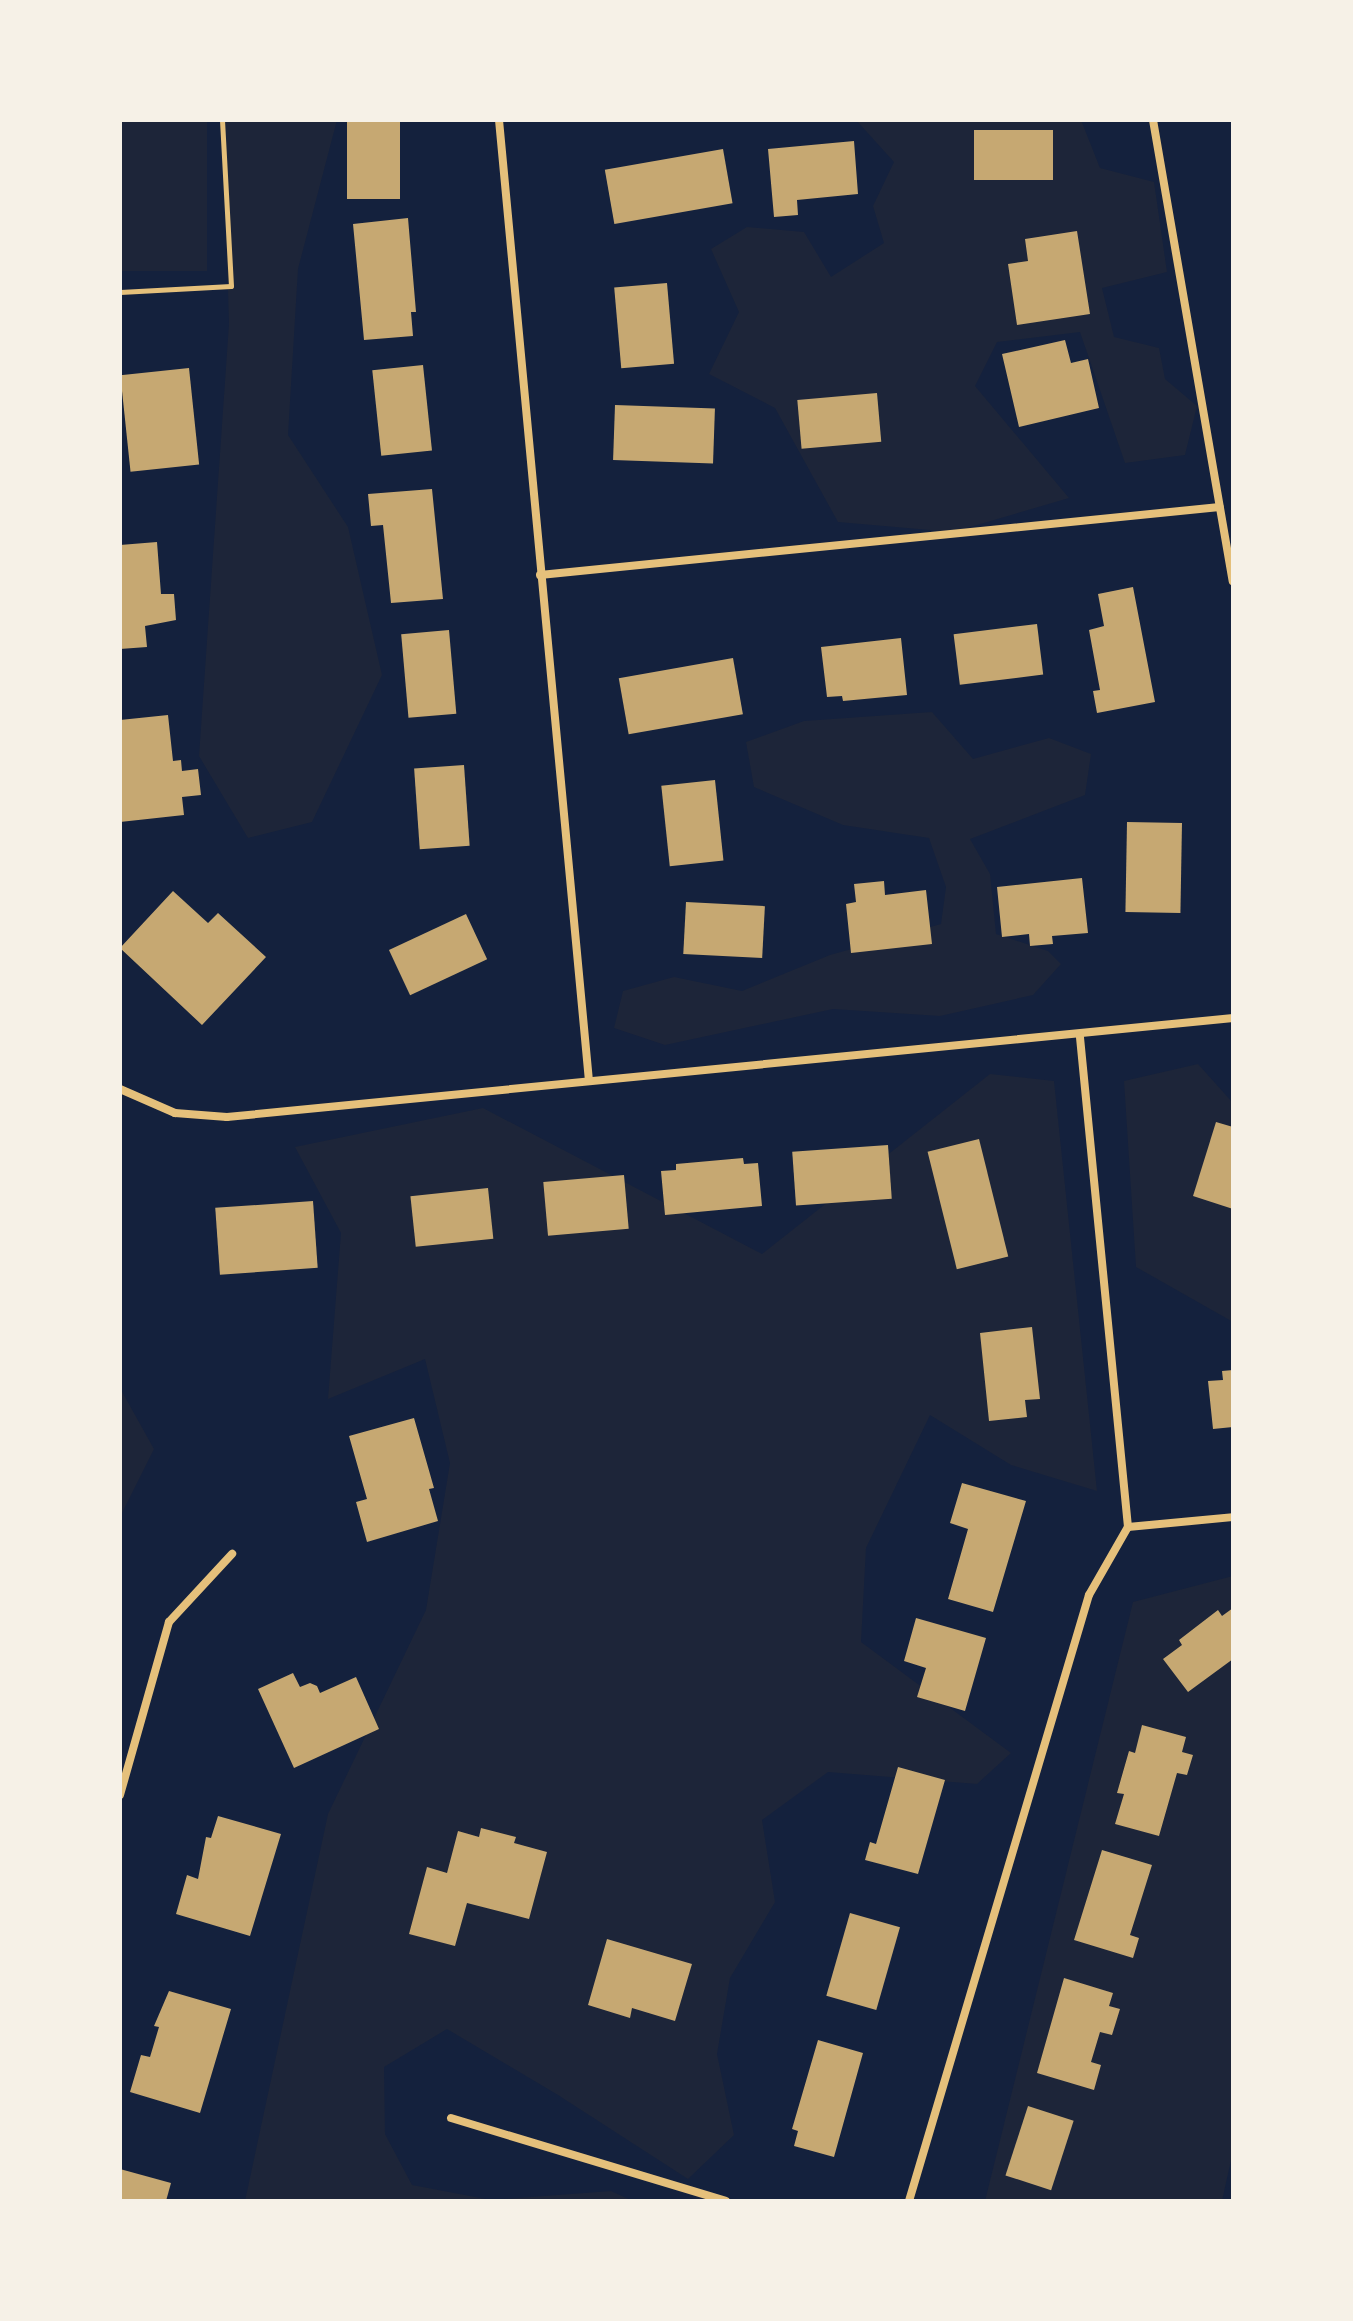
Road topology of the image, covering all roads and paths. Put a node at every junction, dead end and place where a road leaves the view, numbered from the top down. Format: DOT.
graph roads {
  1 [pos="222,120"];
  2 [pos="499,120"];
  3 [pos="1153,120"];
  4 [pos="120,292"];
  5 [pos="1220,507"];
  6 [pos="540,575"];
  7 [pos="1233,581"];
  8 [pos="1233,1018"];
  9 [pos="1080,1035"];
  10 [pos="589,1081"];
  11 [pos="120,1089"];
  12 [pos="1233,1517"];
  13 [pos="1128,1527"];
  14 [pos="232,1554"];
  15 [pos="120,1795"];
  16 [pos="451,2118"];
  17 [pos="726,2201"];
  18 [pos="909,2201"];
  1 -- 4 [label="path"];
  2 -- 6 [label="street"];
  3 -- 5 [label="street"];
  5 -- 6 [label="street"];
  5 -- 7 [label="street"];
  6 -- 10 [label="street"];
  8 -- 9 [label="street"];
  9 -- 10 [label="street"];
  9 -- 13 [label="street"];
  10 -- 11 [label="street"];
  12 -- 13 [label="street"];
  13 -- 18 [label="street"];
  14 -- 15 [label="street"];
  16 -- 17 [label="street"];
}
